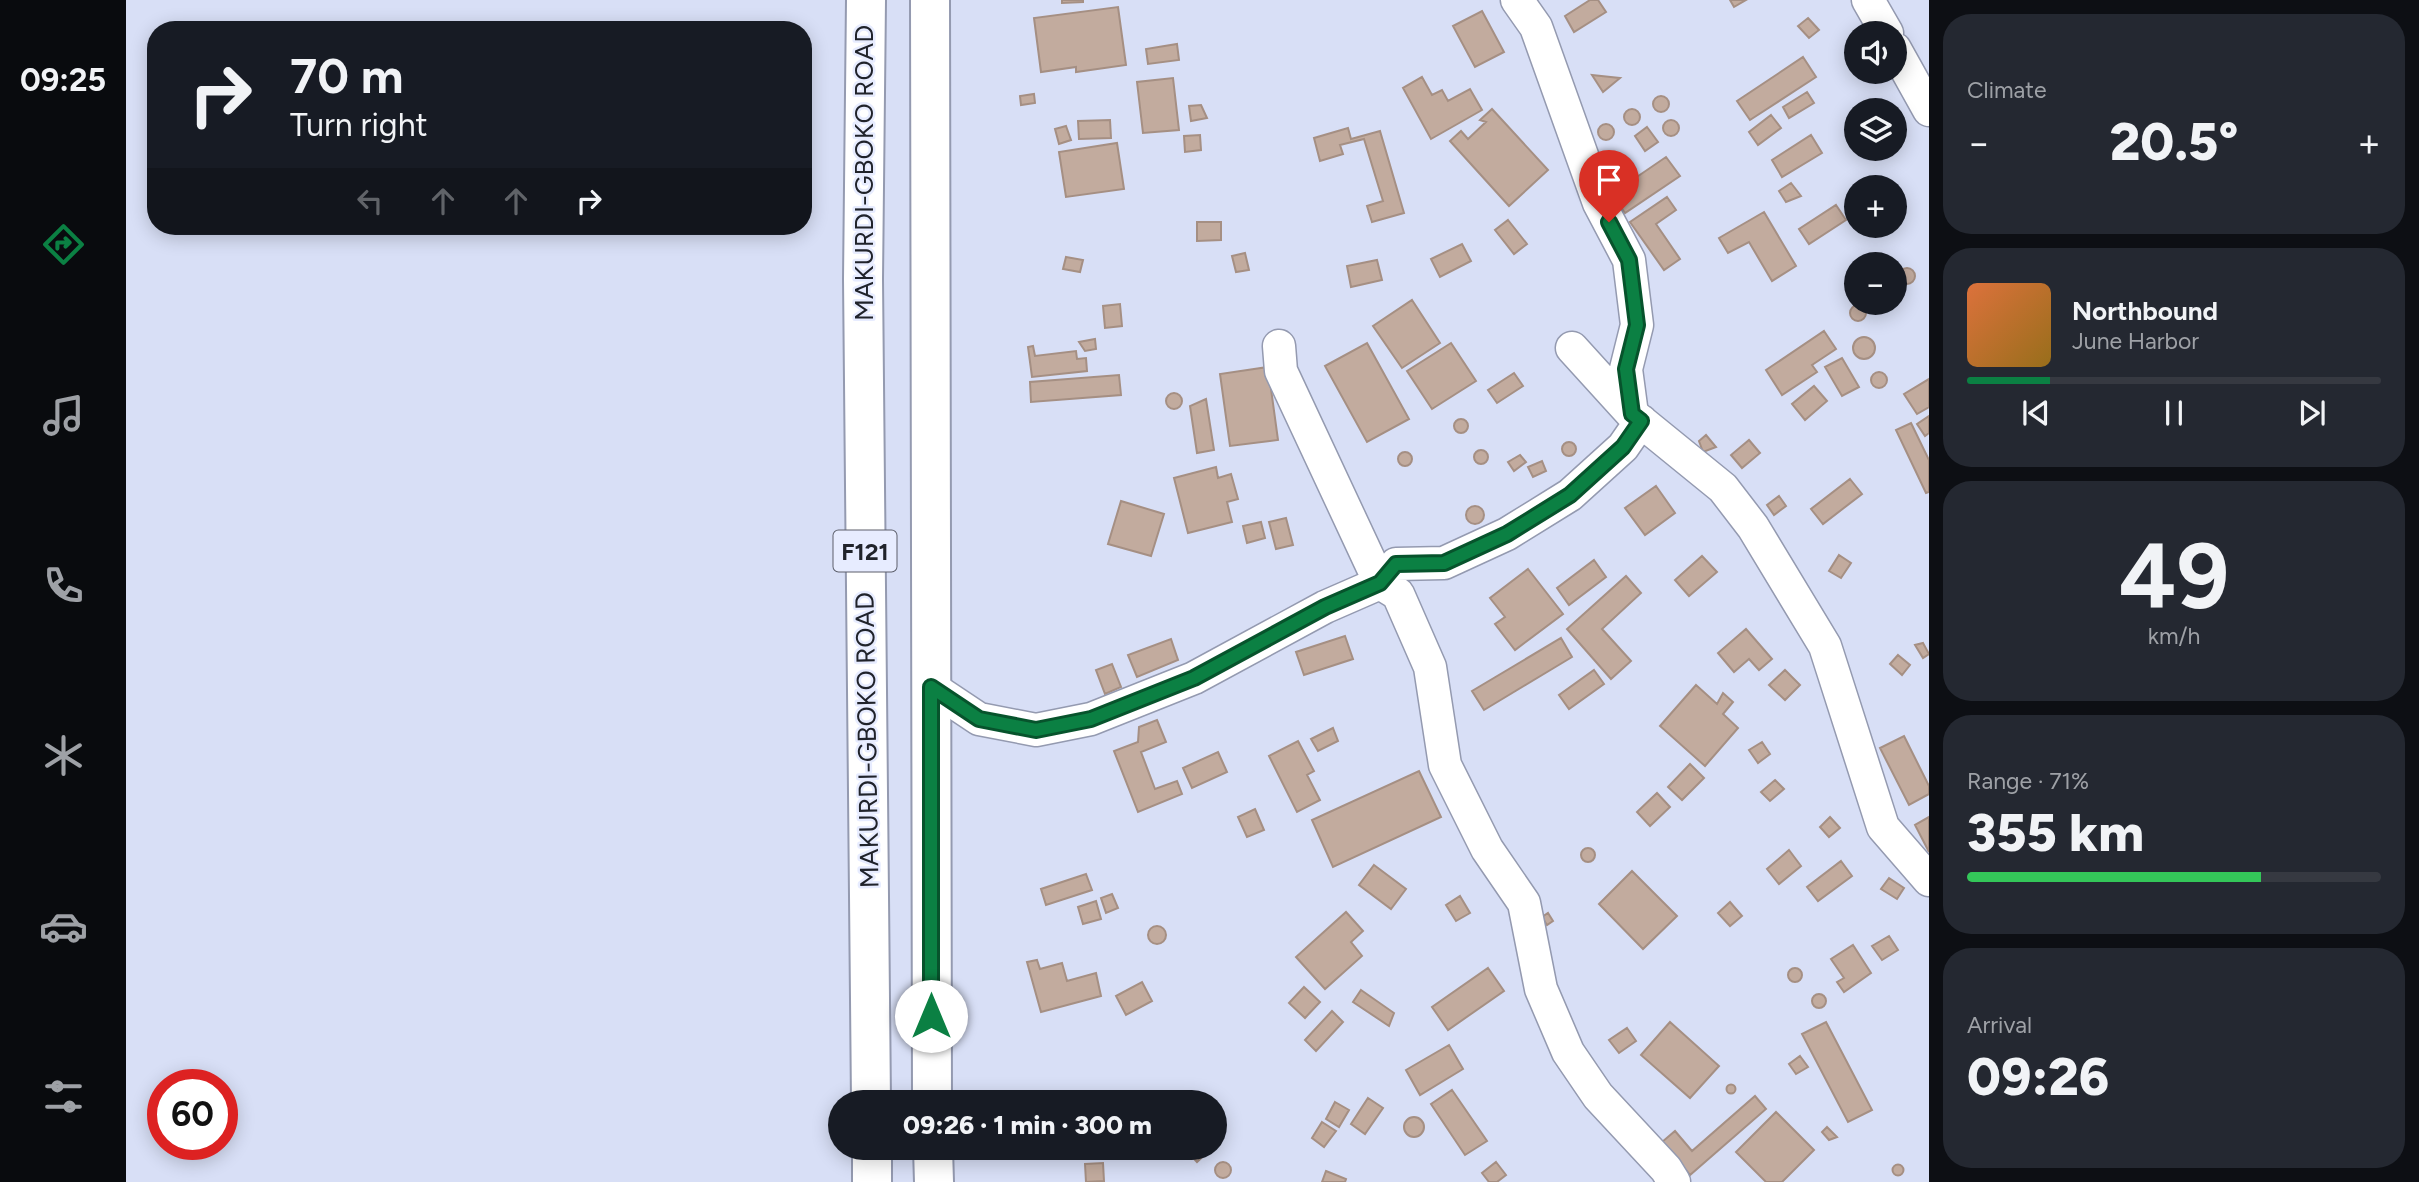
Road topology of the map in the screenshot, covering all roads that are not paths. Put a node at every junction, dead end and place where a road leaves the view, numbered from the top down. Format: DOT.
graph roads {
  1 [pos="866,0"];
  2 [pos="929,0"];
  3 [pos="1517,0"];
  4 [pos="1868,0"];
  5 [pos="1880,21"];
  6 [pos="1907,71"];
  7 [pos="1929,110"];
  8 [pos="1279,346"];
  9 [pos="1572,348"];
  10 [pos="1636,417"];
  11 [pos="1380,583"];
  12 [pos="931,687"];
  13 [pos="1929,880"];
  14 [pos="871,1090"];
  15 [pos="932,1090"];
  16 [pos="872,1160"];
  17 [pos="933,1160"];
  18 [pos="872,1182"];
  19 [pos="934,1182"];
  20 [pos="1674,1182"];
  1 -- 14 [label="main road, MAKURDI-GBOKO ROAD / F121"];
  2 -- 12 [label="main road, F121"];
  3 -- 10 [label="street"];
  4 -- 5 [label="street"];
  6 -- 7 [label="street"];
  8 -- 11 [label="street"];
  9 -- 10 [label="street"];
  10 -- 11 [label="street"];
  10 -- 13 [label="street"];
  11 -- 12 [label="street"];
  11 -- 20 [label="street"];
  12 -- 15 [label="main road, F121"];
  16 -- 18 [label="main road"];
  17 -- 19 [label="main road"];
}
